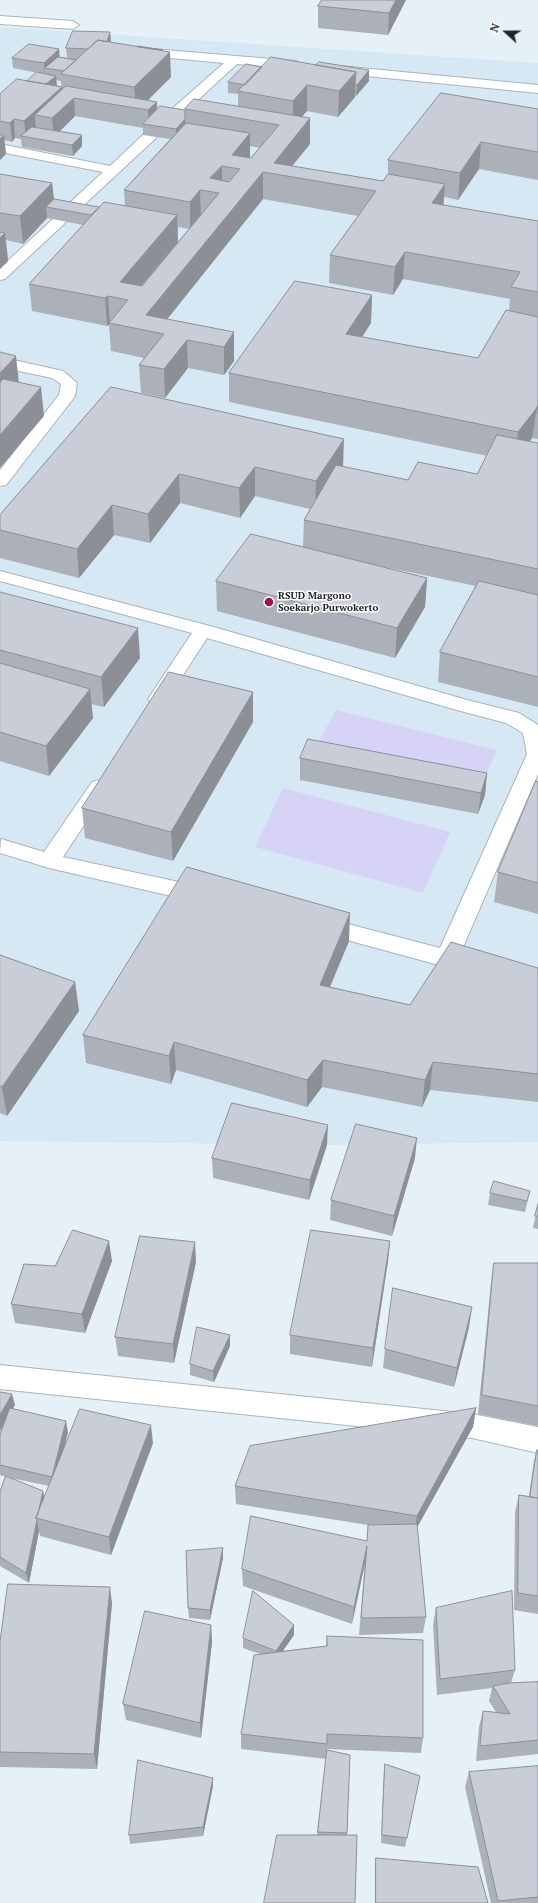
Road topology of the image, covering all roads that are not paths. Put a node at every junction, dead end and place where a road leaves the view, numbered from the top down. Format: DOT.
graph roads {
  1 [pos="0,20"];
  2 [pos="73,25"];
  3 [pos="128,51"];
  4 [pos="235,59"];
  5 [pos="305,66"];
  6 [pos="328,68"];
  7 [pos="538,90"];
  8 [pos="170,118"];
  9 [pos="150,136"];
  10 [pos="0,148"];
  11 [pos="112,170"];
  12 [pos="0,276"];
  13 [pos="0,362"];
  14 [pos="0,482"];
  15 [pos="0,576"];
  16 [pos="203,630"];
  17 [pos="146,716"];
  18 [pos="111,769"];
  19 [pos="2,846"];
  20 [pos="49,861"];
  21 [pos="224,900"];
  22 [pos="301,920"];
  23 [pos="447,958"];
  24 [pos="482,972"];
  25 [pos="0,1376"];
  26 [pos="538,1440"];
  1 -- 2 [label="street"];
  3 -- 4 [label="street"];
  4 -- 5 [label="street"];
  4 -- 8 [label="street"];
  6 -- 7 [label="street"];
  9 -- 11 [label="street"];
  10 -- 11 [label="street"];
  11 -- 12 [label="street"];
  13 -- 14 [label="street"];
  15 -- 16 [label="street"];
  16 -- 17 [label="street"];
  16 -- 23 [label="street"];
  18 -- 20 [label="street"];
  19 -- 20 [label="street"];
  20 -- 21 [label="street"];
  22 -- 23 [label="street"];
  23 -- 24 [label="street"];
  25 -- 26 [label="street"];
}
